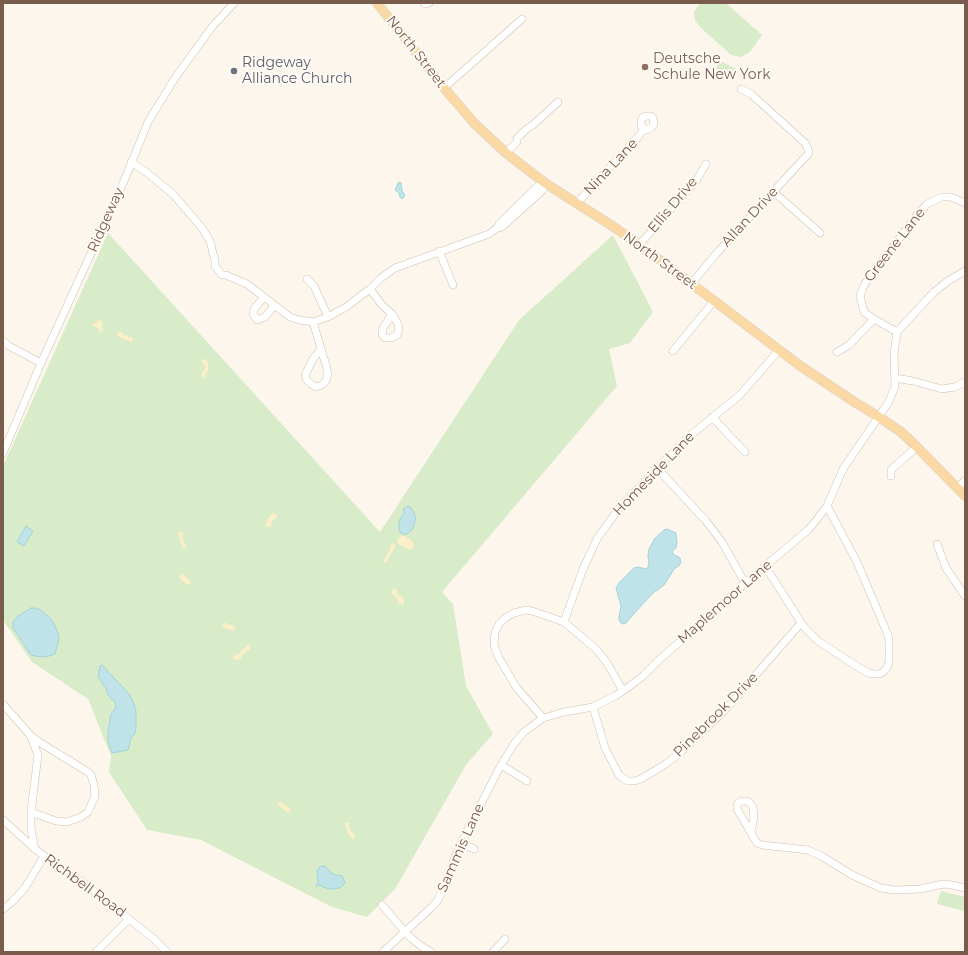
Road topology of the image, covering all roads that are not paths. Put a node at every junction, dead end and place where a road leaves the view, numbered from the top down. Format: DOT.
graph roads {
  1 [pos="234,3"];
  2 [pos="377,3"];
  3 [pos="424,3"];
  4 [pos="429,3"];
  5 [pos="522,19"];
  6 [pos="444,88"];
  7 [pos="741,89"];
  8 [pos="558,102"];
  9 [pos="644,129"];
  10 [pos="506,153"];
  11 [pos="131,162"];
  12 [pos="706,164"];
  13 [pos="545,183"];
  14 [pos="774,192"];
  15 [pos="577,203"];
  16 [pos="965,203"];
  17 [pos="820,233"];
  18 [pos="639,245"];
  19 [pos="439,252"];
  20 [pos="965,271"];
  21 [pos="306,279"];
  22 [pos="692,283"];
  23 [pos="453,285"];
  24 [pos="370,289"];
  25 [pos="264,297"];
  26 [pos="714,300"];
  27 [pos="274,306"];
  28 [pos="392,314"];
  29 [pos="328,317"];
  30 [pos="874,319"];
  31 [pos="313,322"];
  32 [pos="897,332"];
  33 [pos="3,341"];
  34 [pos="321,349"];
  35 [pos="779,350"];
  36 [pos="673,351"];
  37 [pos="837,352"];
  38 [pos="41,364"];
  39 [pos="895,378"];
  40 [pos="965,382"];
  41 [pos="712,417"];
  42 [pos="880,417"];
  43 [pos="917,447"];
  44 [pos="745,452"];
  45 [pos="3,453"];
  46 [pos="657,468"];
  47 [pos="891,476"];
  48 [pos="965,480"];
  49 [pos="958,488"];
  50 [pos="965,496"];
  51 [pos="827,506"];
  52 [pos="937,544"];
  53 [pos="765,566"];
  54 [pos="745,583"];
  55 [pos="965,596"];
  56 [pos="564,622"];
  57 [pos="801,623"];
  58 [pos="623,691"];
  59 [pos="3,704"];
  60 [pos="593,706"];
  61 [pos="543,718"];
  62 [pos="524,732"];
  63 [pos="30,735"];
  64 [pos="49,748"];
  65 [pos="38,755"];
  66 [pos="501,765"];
  67 [pos="527,781"];
  68 [pos="31,812"];
  69 [pos="3,820"];
  70 [pos="750,832"];
  71 [pos="461,843"];
  72 [pos="474,848"];
  73 [pos="35,849"];
  74 [pos="44,856"];
  75 [pos="965,888"];
  76 [pos="382,905"];
  77 [pos="3,909"];
  78 [pos="129,919"];
  79 [pos="405,932"];
  80 [pos="505,939"];
  81 [pos="96,952"];
  82 [pos="167,952"];
  83 [pos="383,952"];
  84 [pos="432,952"];
  85 [pos="493,952"];
  1 -- 11 [label="street, Ridgeway"];
  2 -- 6 [label="main road, North Street"];
  3 -- 4 [label="street"];
  5 -- 6 [label="street"];
  6 -- 10 [label="main road, North Street"];
  7 -- 14 [label="street, Allan Drive"];
  8 -- 10 [label="street"];
  9 -- 15 [label="street, Nina Lane"];
  10 -- 13 [label="main road, North Street"];
  11 -- 25 [label="street"];
  11 -- 38 [label="street, Ridgeway"];
  12 -- 18 [label="street, Ellis Drive"];
  13 -- 15 [label="main road, North Street"];
  13 -- 19 [label="street"];
  14 -- 17 [label="street"];
  14 -- 22 [label="street, Allan Drive"];
  15 -- 18 [label="main road, North Street"];
  16 -- 30 [label="street, Greene Lane"];
  18 -- 22 [label="main road, North Street"];
  19 -- 23 [label="street"];
  19 -- 24 [label="street"];
  20 -- 32 [label="street"];
  21 -- 29 [label="street"];
  22 -- 26 [label="main road, North Street"];
  24 -- 28 [label="street"];
  24 -- 29 [label="street"];
  25 -- 27 [label="street"];
  25 -- 27 [label="street"];
  26 -- 35 [label="main road, North Street"];
  26 -- 36 [label="street"];
  27 -- 31 [label="street"];
  29 -- 31 [label="street"];
  30 -- 32 [label="street, Greene Lane"];
  30 -- 37 [label="street"];
  31 -- 34 [label="street"];
  32 -- 39 [label="street, Maplemoor Lane"];
  33 -- 38 [label="street"];
  34 -- 34 [label="street"];
  35 -- 41 [label="street, Homeside Lane"];
  35 -- 42 [label="main road, North Street"];
  38 -- 45 [label="street, Ridgeway"];
  39 -- 40 [label="street"];
  39 -- 42 [label="street, Maplemoor Lane"];
  41 -- 44 [label="street"];
  41 -- 46 [label="street, Homeside Lane"];
  42 -- 43 [label="main road, North Street"];
  42 -- 51 [label="street, Maplemoor Lane"];
  43 -- 47 [label="street"];
  43 -- 49 [label="main road, North Street"];
  46 -- 54 [label="street"];
  46 -- 56 [label="street, Homeside Lane"];
  48 -- 49 [label="street"];
  49 -- 50 [label="main road, North Street"];
  51 -- 53 [label="street, Maplemoor Lane"];
  51 -- 57 [label="street"];
  52 -- 55 [label="street"];
  53 -- 54 [label="street, Maplemoor Lane"];
  53 -- 57 [label="street"];
  54 -- 58 [label="street, Maplemoor Lane"];
  56 -- 58 [label="street"];
  56 -- 61 [label="street"];
  57 -- 60 [label="street, Pinebrook Drive"];
  58 -- 60 [label="street, Maplemoor Lane"];
  59 -- 63 [label="street"];
  60 -- 61 [label="street, Maplemoor Lane"];
  61 -- 62 [label="street, Maplemoor Lane"];
  62 -- 66 [label="street, Sammis Lane"];
  63 -- 64 [label="street"];
  63 -- 65 [label="street"];
  64 -- 65 [label="street"];
  64 -- 68 [label="street"];
  65 -- 68 [label="street"];
  66 -- 67 [label="street"];
  66 -- 71 [label="street, Sammis Lane"];
  68 -- 73 [label="street"];
  69 -- 73 [label="street, Richbell Road"];
  70 -- 70 [label="street"];
  70 -- 75 [label="street"];
  71 -- 72 [label="street"];
  71 -- 79 [label="street, Sammis Lane"];
  73 -- 74 [label="street, Richbell Road"];
  74 -- 77 [label="street"];
  74 -- 78 [label="street, Richbell Road"];
  76 -- 79 [label="street"];
  78 -- 81 [label="street"];
  78 -- 82 [label="street, Richbell Road"];
  79 -- 83 [label="street, Sammis Lane"];
  79 -- 84 [label="street"];
  80 -- 85 [label="street"];
}
